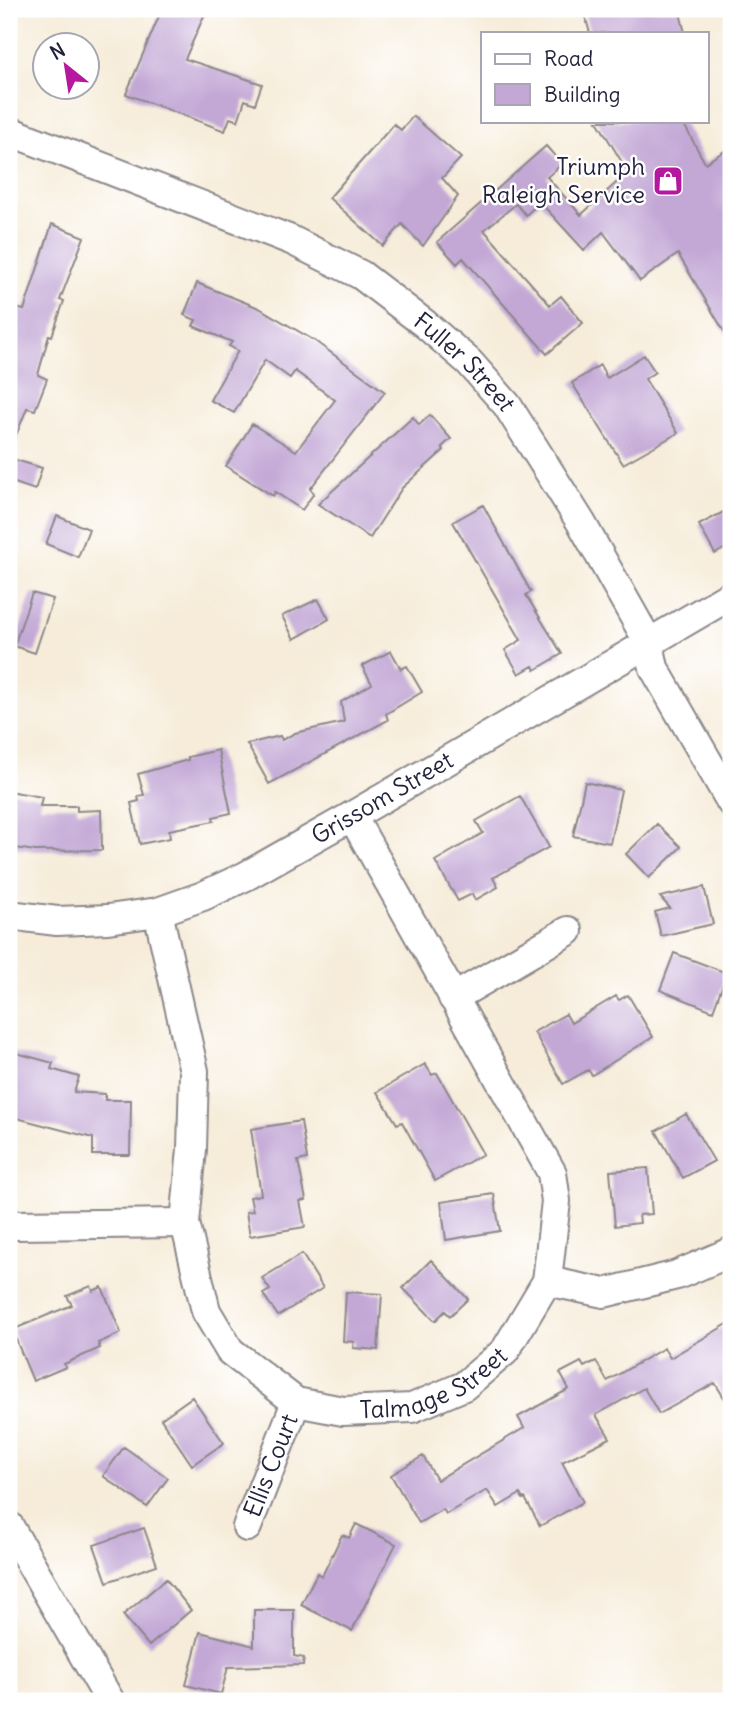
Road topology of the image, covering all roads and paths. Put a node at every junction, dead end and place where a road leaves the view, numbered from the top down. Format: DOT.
graph roads {
  1 [pos="12,140"];
  2 [pos="731,595"];
  3 [pos="649,643"];
  4 [pos="731,802"];
  5 [pos="352,816"];
  6 [pos="158,912"];
  7 [pos="9,915"];
  8 [pos="568,931"];
  9 [pos="453,998"];
  10 [pos="185,1223"];
  11 [pos="14,1225"];
  12 [pos="731,1252"];
  13 [pos="547,1281"];
  14 [pos="296,1402"];
  15 [pos="9,1525"];
  16 [pos="247,1527"];
  17 [pos="110,1701"];
  1 -- 3 [label="street, Fuller Street"];
  2 -- 3 [label="street, Grissom Street"];
  3 -- 4 [label="street, Fuller Street"];
  3 -- 5 [label="street, Grissom Street"];
  5 -- 6 [label="street, Grissom Street"];
  5 -- 9 [label="street, Talmage Street"];
  6 -- 7 [label="street, Grissom Street"];
  6 -- 10 [label="street, Talmage Street"];
  8 -- 9 [label="street"];
  9 -- 13 [label="street, Talmage Street"];
  10 -- 11 [label="street"];
  10 -- 14 [label="street, Talmage Street"];
  12 -- 13 [label="street"];
  13 -- 14 [label="street, Talmage Street"];
  14 -- 16 [label="street, Ellis Court"];
  15 -- 17 [label="street"];
}
